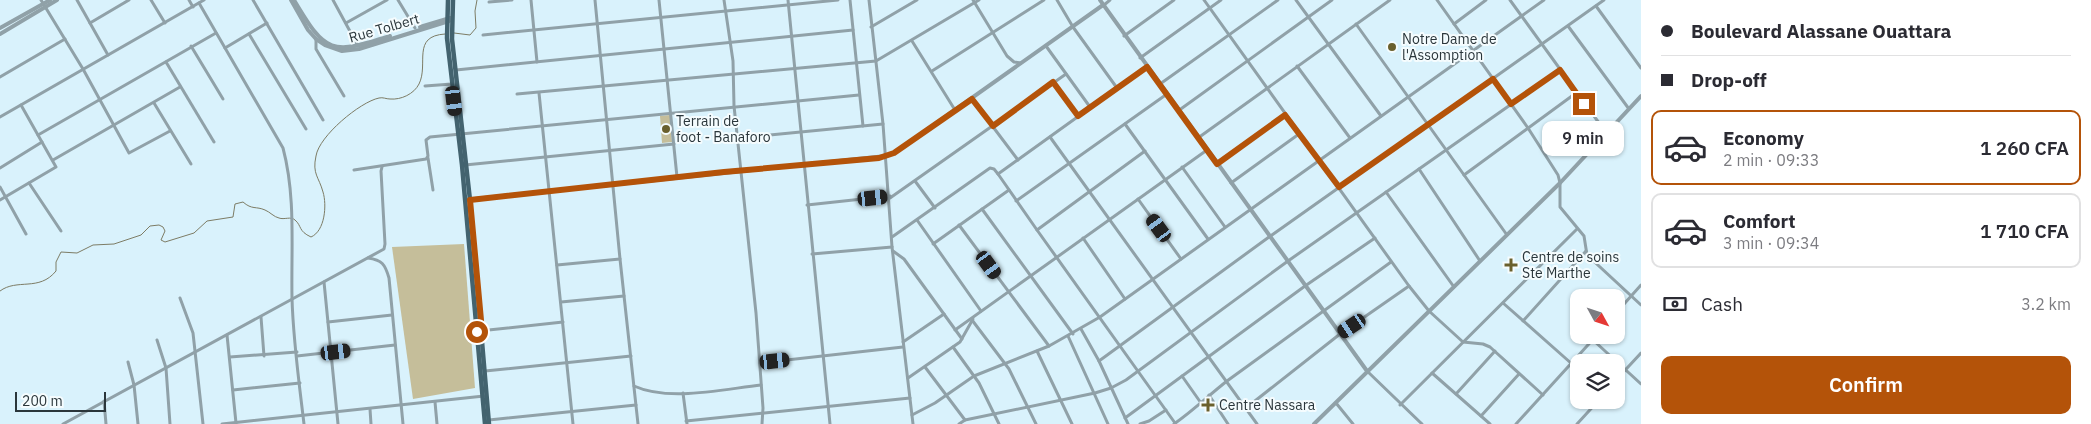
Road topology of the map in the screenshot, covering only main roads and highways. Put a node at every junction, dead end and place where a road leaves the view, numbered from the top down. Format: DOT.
graph roads {
  1 [pos="448,0"];
  2 [pos="453,0"];
  3 [pos="449,22"];
  4 [pos="453,70"];
  5 [pos="460,133"];
  6 [pos="479,331"];
  7 [pos="485,396"];
  8 [pos="488,423"];
  1 -- 3 [label="main road"];
  2 -- 3 [label="main road"];
  3 -- 4 [label="main road"];
  4 -- 5 [label="main road"];
  4 -- 5 [label="main road"];
  5 -- 6 [label="main road"];
  6 -- 7 [label="main road"];
  6 -- 7 [label="main road"];
  7 -- 8 [label="main road"];
}
